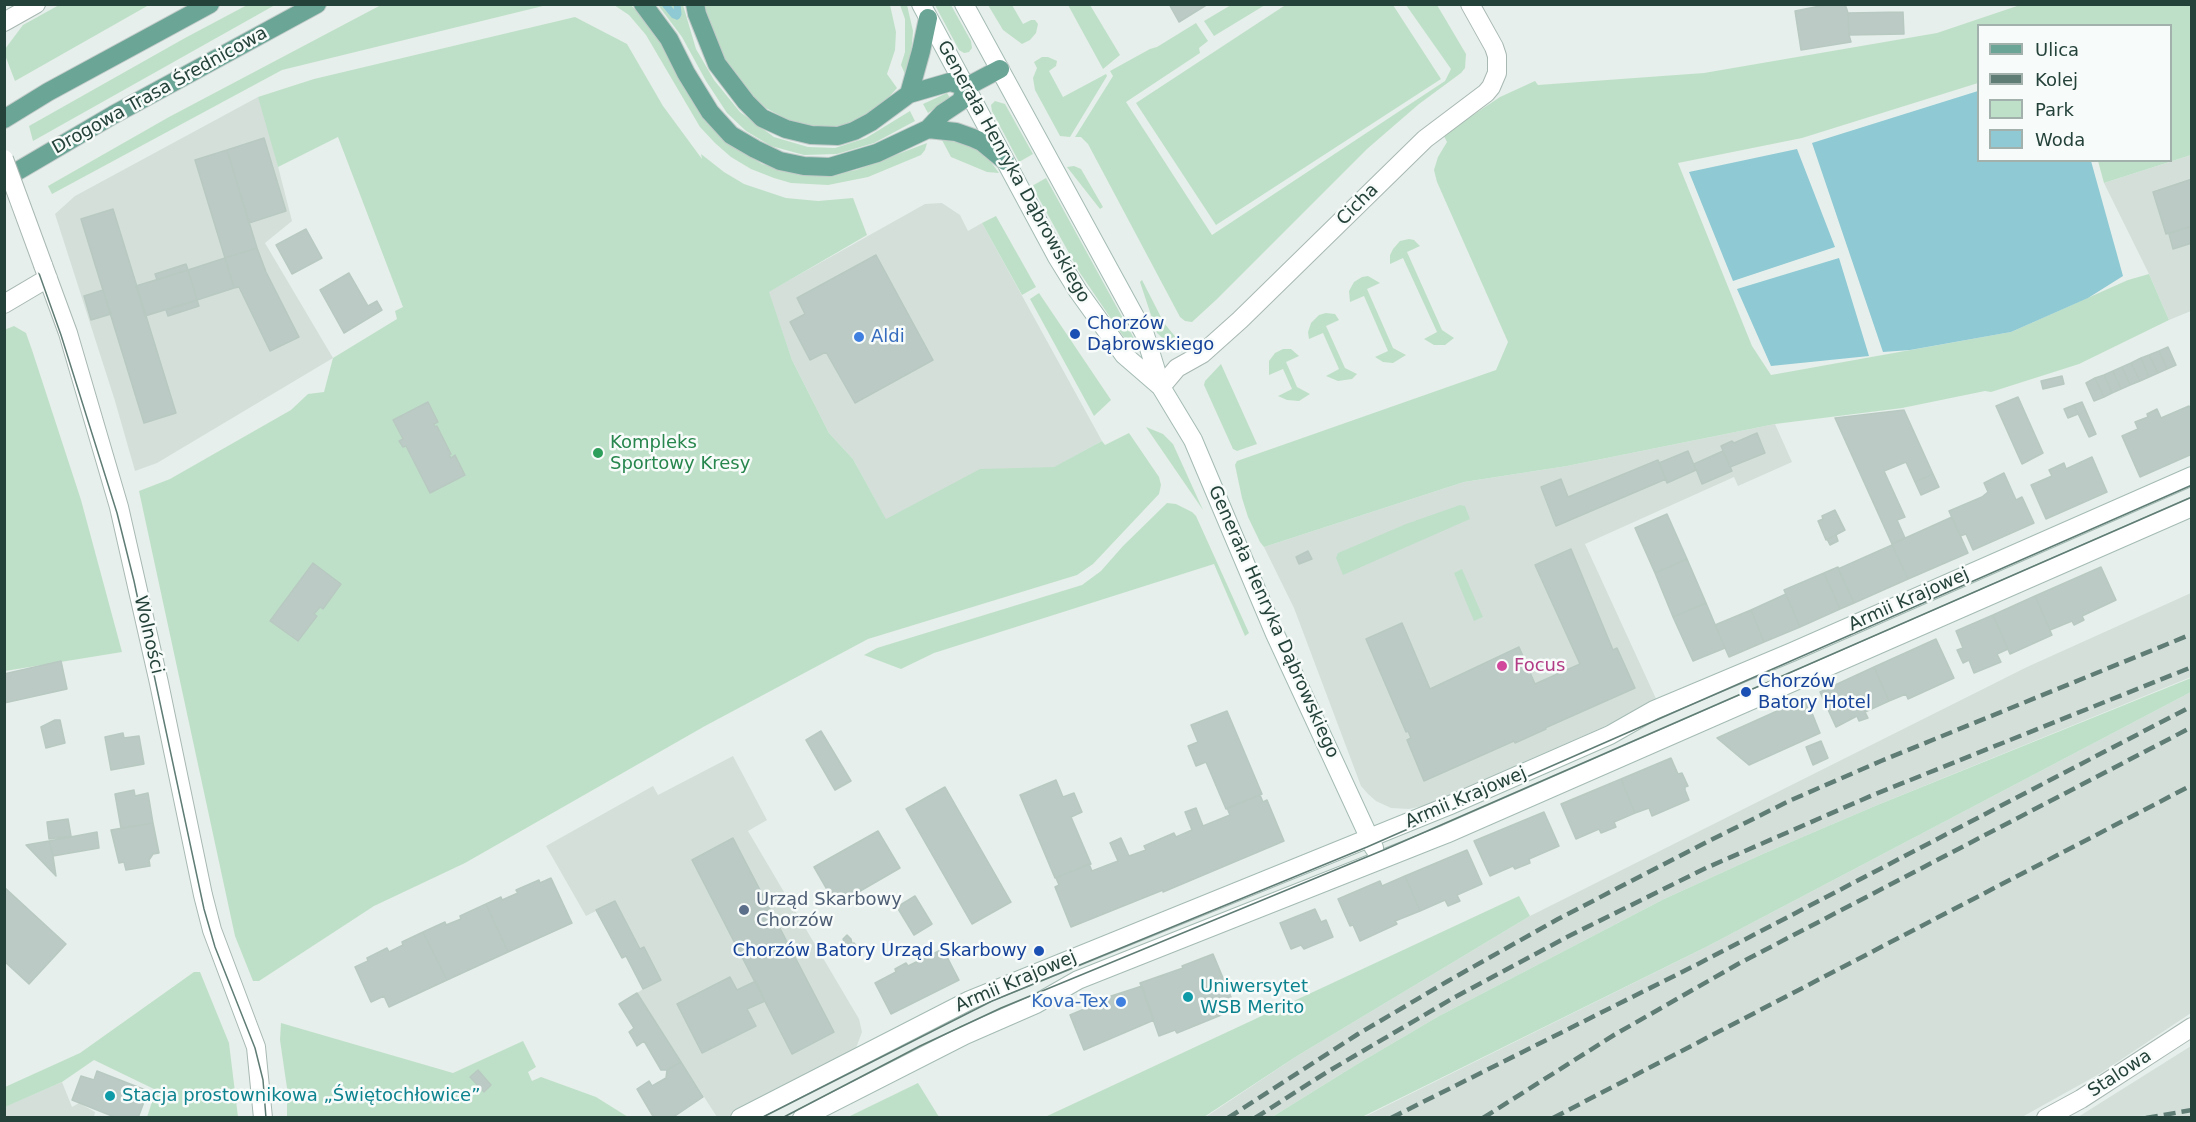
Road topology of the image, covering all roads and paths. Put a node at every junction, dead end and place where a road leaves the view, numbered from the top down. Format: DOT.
graph roads {
  1 [pos="36,4"];
  2 [pos="183,4"];
  3 [pos="210,4"];
  4 [pos="317,4"];
  5 [pos="330,4"];
  6 [pos="643,4"];
  7 [pos="695,4"];
  8 [pos="964,4"];
  9 [pos="1470,4"];
  10 [pos="924,11"];
  11 [pos="297,15"];
  12 [pos="4,22"];
  13 [pos="1000,69"];
  14 [pos="966,87"];
  15 [pos="48,92"];
  16 [pos="909,94"];
  17 [pos="4,118"];
  18 [pos="928,129"];
  19 [pos="4,159"];
  20 [pos="1005,161"];
  21 [pos="4,179"];
  22 [pos="45,272"];
  23 [pos="4,304"];
  24 [pos="1161,387"];
  25 [pos="2192,476"];
  26 [pos="2123,505"];
  27 [pos="2192,507"];
  28 [pos="2101,515"];
  29 [pos="2076,526"];
  30 [pos="2136,532"];
  31 [pos="2047,539"];
  32 [pos="2115,541"];
  33 [pos="2090,552"];
  34 [pos="2010,555"];
  35 [pos="2059,565"];
  36 [pos="2023,581"];
  37 [pos="1937,588"];
  38 [pos="1957,610"];
  39 [pos="1939,618"];
  40 [pos="1860,622"];
  41 [pos="1871,648"];
  42 [pos="1792,652"];
  43 [pos="1804,677"];
  44 [pos="1667,705"];
  45 [pos="1679,731"];
  46 [pos="1370,838"];
  47 [pos="1380,861"];
  48 [pos="990,991"];
  49 [pos="958,1005"];
  50 [pos="1007,1016"];
  51 [pos="2192,1027"];
  52 [pos="973,1031"];
  53 [pos="880,1045"];
  54 [pos="894,1071"];
  55 [pos="263,1118"];
  56 [pos="740,1118"];
  57 [pos="802,1118"];
  58 [pos="2046,1118"];
  1 -- 12 [label="street"];
  2 -- 15 [label="main road"];
  3 -- 15 [label="main road"];
  4 -- 11 [label="main road, Drogowa Trasa Średnicowa"];
  5 -- 11 [label="main road"];
  6 -- 18 [label="main road"];
  7 -- 16 [label="main road"];
  8 -- 13 [label="street, Generała Henryka Dąbrowskiego"];
  9 -- 24 [label="street, Cicha"];
  10 -- 14 [label="street, Generała Henryka Dąbrowskiego"];
  10 -- 16 [label="main road"];
  11 -- 21 [label="main road, Drogowa Trasa Średnicowa"];
  13 -- 14 [label="main road"];
  13 -- 24 [label="street, Generała Henryka Dąbrowskiego"];
  14 -- 16 [label="main road"];
  14 -- 18 [label="main road"];
  14 -- 20 [label="street, Generała Henryka Dąbrowskiego"];
  15 -- 17 [label="main road"];
  18 -- 20 [label="main road"];
  19 -- 22 [label="street, Wolności, bridge"];
  20 -- 24 [label="street, Generała Henryka Dąbrowskiego"];
  22 -- 23 [label="street"];
  22 -- 55 [label="street, Wolności"];
  24 -- 46 [label="street, Generała Henryka Dąbrowskiego"];
  25 -- 26 [label="street, Armii Krajowej"];
  26 -- 28 [label="street, Armii Krajowej"];
  26 -- 30 [label="street"];
  27 -- 30 [label="street, Armii Krajowej"];
  28 -- 29 [label="street, Armii Krajowej"];
  28 -- 32 [label="street"];
  29 -- 31 [label="street, Armii Krajowej"];
  29 -- 33 [label="street"];
  30 -- 32 [label="street, Armii Krajowej"];
  31 -- 34 [label="street, Armii Krajowej"];
  31 -- 35 [label="street"];
  32 -- 33 [label="street, Armii Krajowej"];
  33 -- 35 [label="street, Armii Krajowej"];
  34 -- 36 [label="street"];
  34 -- 37 [label="street, Armii Krajowej"];
  35 -- 36 [label="street, Armii Krajowej"];
  36 -- 38 [label="street, Armii Krajowej"];
  37 -- 38 [label="street"];
  37 -- 39 [label="street"];
  37 -- 40 [label="street, Armii Krajowej"];
  38 -- 39 [label="street, Armii Krajowej"];
  39 -- 41 [label="street, Armii Krajowej"];
  40 -- 41 [label="street"];
  40 -- 42 [label="street, Armii Krajowej"];
  41 -- 43 [label="street, Armii Krajowej"];
  42 -- 43 [label="street"];
  42 -- 44 [label="street, Armii Krajowej"];
  43 -- 45 [label="street, Armii Krajowej"];
  44 -- 45 [label="street"];
  44 -- 46 [label="street, Armii Krajowej"];
  45 -- 47 [label="street, Armii Krajowej"];
  46 -- 47 [label="street, Generała Henryka Dąbrowskiego"];
  46 -- 48 [label="street, Armii Krajowej"];
  47 -- 50 [label="street, Armii Krajowej"];
  48 -- 49 [label="street, Armii Krajowej"];
  48 -- 50 [label="street"];
  49 -- 52 [label="street"];
  49 -- 53 [label="street, Armii Krajowej"];
  50 -- 52 [label="street, Armii Krajowej"];
  51 -- 58 [label="street, Stalowa"];
  52 -- 54 [label="street, Armii Krajowej"];
  53 -- 54 [label="street"];
  53 -- 56 [label="street, Armii Krajowej"];
  54 -- 57 [label="street, Armii Krajowej"];
}
